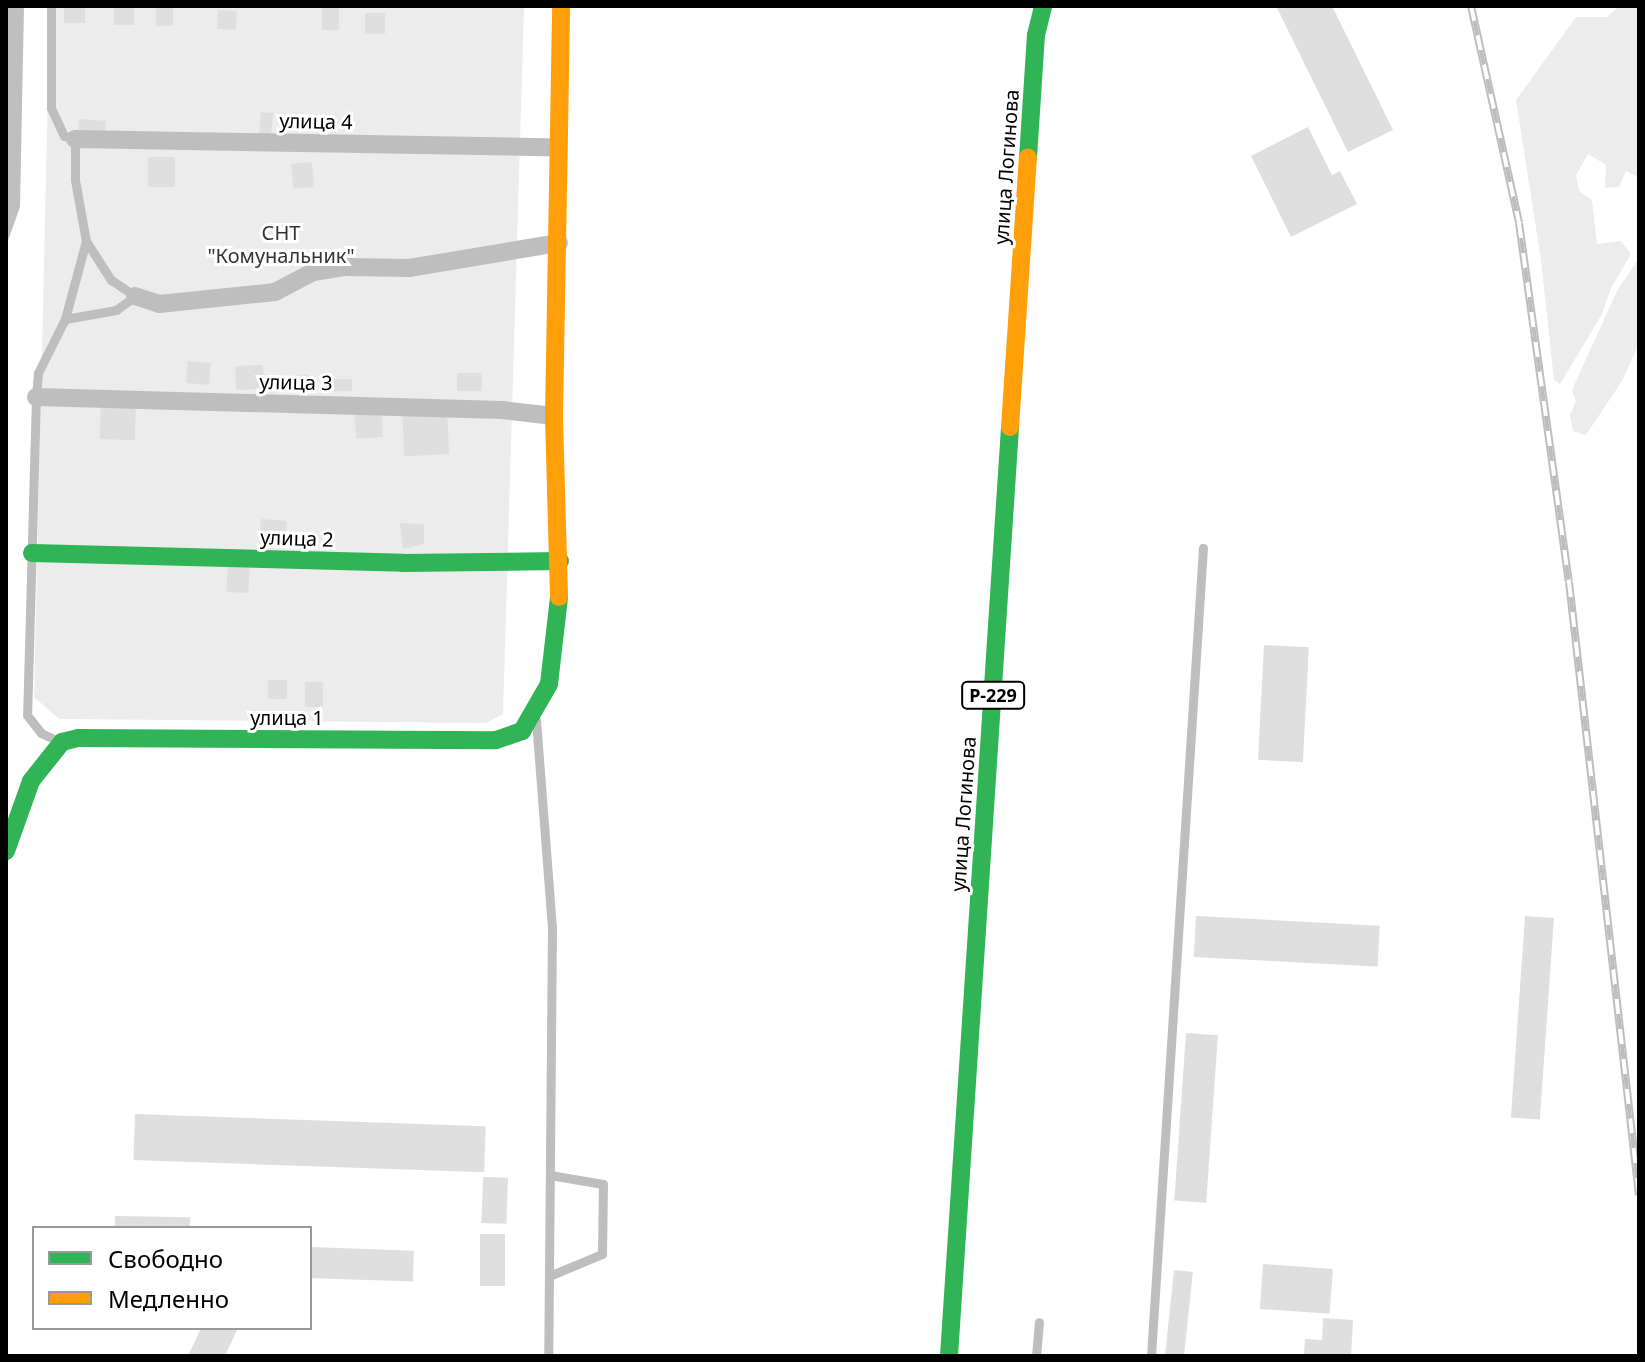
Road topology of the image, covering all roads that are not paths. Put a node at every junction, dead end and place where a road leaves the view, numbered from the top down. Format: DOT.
graph roads {
  1 [pos="51,6"];
  2 [pos="561,6"];
  3 [pos="1033,6"];
  4 [pos="1043,6"];
  5 [pos="1036,35"];
  6 [pos="75,139"];
  7 [pos="556,147"];
  8 [pos="86,241"];
  9 [pos="559,243"];
  10 [pos="135,296"];
  11 [pos="65,319"];
  12 [pos="36,397"];
  13 [pos="554,416"];
  14 [pos="1203,548"];
  15 [pos="32,553"];
  16 [pos="560,561"];
  17 [pos="535,711"];
  18 [pos="70,740"];
  19 [pos="6,851"];
  20 [pos="550,1175"];
  21 [pos="549,1276"];
  22 [pos="1039,1322"];
  23 [pos="548,1356"];
  24 [pos="949,1356"];
  25 [pos="1036,1356"];
  26 [pos="1151,1356"];
  1 -- 6 [label="lane"];
  2 -- 7 [label="street"];
  3 -- 5 [label="street"];
  4 -- 5 [label="street"];
  5 -- 24 [label="street, улица Логинова / Р-229"];
  6 -- 7 [label="street, улица 4"];
  6 -- 8 [label="lane"];
  7 -- 9 [label="street"];
  8 -- 10 [label="lane"];
  8 -- 11 [label="lane"];
  9 -- 10 [label="street"];
  9 -- 13 [label="street"];
  10 -- 11 [label="lane"];
  11 -- 12 [label="lane"];
  12 -- 13 [label="street, улица 3"];
  12 -- 15 [label="lane"];
  13 -- 16 [label="street"];
  14 -- 26 [label="lane"];
  15 -- 16 [label="street, улица 2"];
  15 -- 18 [label="lane"];
  16 -- 17 [label="street"];
  17 -- 18 [label="street, улица 1"];
  17 -- 20 [label="lane"];
  18 -- 19 [label="street"];
  20 -- 21 [label="lane"];
  20 -- 21 [label="lane"];
  21 -- 23 [label="lane"];
  22 -- 25 [label="lane"];
}
